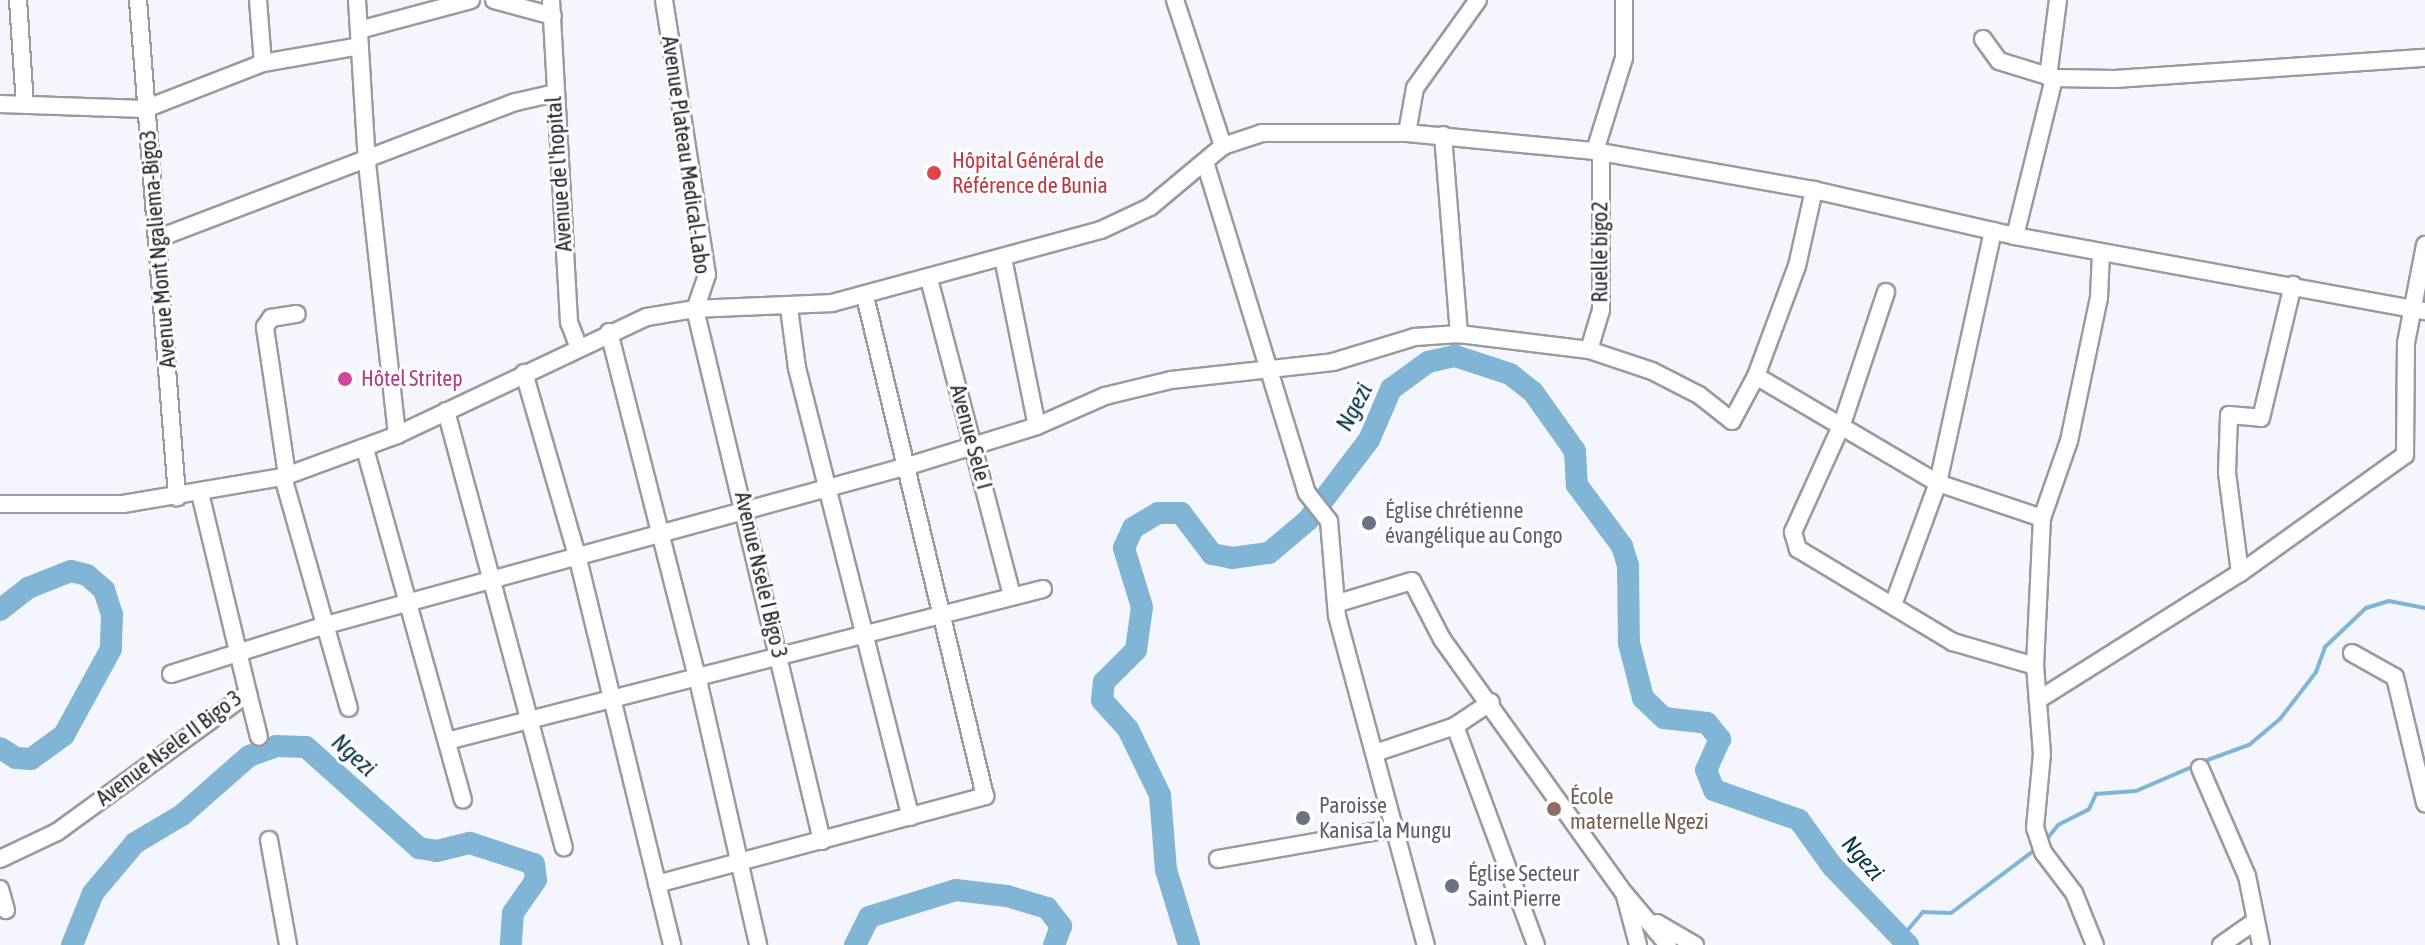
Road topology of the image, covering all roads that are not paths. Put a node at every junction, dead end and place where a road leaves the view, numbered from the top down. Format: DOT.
graph roads {
  1 [pos="18,0"];
  2 [pos="138,0"];
  3 [pos="258,0"];
  4 [pos="357,0"];
  5 [pos="471,0"];
  6 [pos="494,0"];
  7 [pos="664,0"];
  8 [pos="1175,0"];
  9 [pos="1624,0"];
  10 [pos="2058,0"];
  11 [pos="1476,1"];
  12 [pos="552,8"];
  13 [pos="359,38"];
  14 [pos="1983,39"];
  15 [pos="2425,58"];
  16 [pos="263,63"];
  17 [pos="2051,77"];
  18 [pos="554,93"];
  19 [pos="0,104"];
  20 [pos="25,105"];
  21 [pos="145,109"];
  22 [pos="1407,133"];
  23 [pos="1443,135"];
  24 [pos="1223,146"];
  25 [pos="1598,151"];
  26 [pos="1205,162"];
  27 [pos="367,163"];
  28 [pos="1814,190"];
  29 [pos="1993,231"];
  30 [pos="2015,236"];
  31 [pos="159,238"];
  32 [pos="2425,245"];
  33 [pos="2101,252"];
  34 [pos="1003,258"];
  35 [pos="929,279"];
  36 [pos="2293,285"];
  37 [pos="1886,292"];
  38 [pos="865,296"];
  39 [pos="789,308"];
  40 [pos="695,309"];
  41 [pos="2419,310"];
  42 [pos="297,314"];
  43 [pos="609,332"];
  44 [pos="1459,334"];
  45 [pos="578,346"];
  46 [pos="1589,350"];
  47 [pos="1266,367"];
  48 [pos="524,373"];
  49 [pos="1756,376"];
  50 [pos="446,411"];
  51 [pos="1842,424"];
  52 [pos="1037,426"];
  53 [pos="397,435"];
  54 [pos="973,446"];
  55 [pos="365,449"];
  56 [pos="908,466"];
  57 [pos="285,476"];
  58 [pos="1938,483"];
  59 [pos="828,487"];
  60 [pos="200,493"];
  61 [pos="177,497"];
  62 [pos="0,504"];
  63 [pos="746,511"];
  64 [pos="2042,518"];
  65 [pos="662,535"];
  66 [pos="578,559"];
  67 [pos="2240,573"];
  68 [pos="493,582"];
  69 [pos="1043,589"];
  70 [pos="1012,596"];
  71 [pos="1338,603"];
  72 [pos="409,604"];
  73 [pos="1893,605"];
  74 [pos="944,613"];
  75 [pos="326,625"];
  76 [pos="866,634"];
  77 [pos="238,652"];
  78 [pos="2352,653"];
  79 [pos="780,657"];
  80 [pos="2035,666"];
  81 [pos="171,674"];
  82 [pos="698,680"];
  83 [pos="248,693"];
  84 [pos="2038,700"];
  85 [pos="613,701"];
  86 [pos="1491,702"];
  87 [pos="349,708"];
  88 [pos="531,721"];
  89 [pos="1455,726"];
  90 [pos="259,737"];
  91 [pos="447,741"];
  92 [pos="1375,753"];
  93 [pos="2200,768"];
  94 [pos="463,800"];
  95 [pos="2425,803"];
  96 [pos="911,817"];
  97 [pos="1395,828"];
  98 [pos="269,840"];
  99 [pos="822,841"];
  100 [pos="564,847"];
  101 [pos="0,859"];
  102 [pos="1218,859"];
  103 [pos="739,863"];
  104 [pos="657,884"];
  105 [pos="0,889"];
  106 [pos="1624,893"];
  107 [pos="6,910"];
  108 [pos="1652,921"];
  109 [pos="2254,922"];
  110 [pos="288,945"];
  111 [pos="672,945"];
  112 [pos="758,945"];
  113 [pos="1426,945"];
  114 [pos="1536,945"];
  115 [pos="1638,945"];
  116 [pos="1668,945"];
  117 [pos="1695,945"];
  118 [pos="2095,945"];
  119 [pos="2221,945"];
  120 [pos="2261,945"];
  1 -- 20 [label="street"];
  2 -- 21 [label="street, Avenue Mont Ngaliema-Bigo3"];
  3 -- 16 [label="street"];
  4 -- 13 [label="street"];
  5 -- 13 [label="street"];
  6 -- 12 [label="street"];
  7 -- 40 [label="street, Avenue Plateau Medical-Labo"];
  8 -- 24 [label="street"];
  9 -- 25 [label="street, Ruelle bigo2"];
  10 -- 17 [label="street"];
  11 -- 22 [label="street"];
  12 -- 18 [label="street, Avenue de l'hopital"];
  13 -- 16 [label="street"];
  13 -- 27 [label="street"];
  14 -- 17 [label="street"];
  15 -- 17 [label="street"];
  16 -- 21 [label="street"];
  17 -- 30 [label="street"];
  18 -- 27 [label="street"];
  18 -- 45 [label="street, Avenue de l'hopital"];
  19 -- 20 [label="street"];
  20 -- 21 [label="street"];
  21 -- 31 [label="street, Avenue Mont Ngaliema-Bigo3"];
  22 -- 23 [label="street"];
  22 -- 24 [label="street"];
  23 -- 25 [label="street"];
  23 -- 44 [label="street"];
  24 -- 26 [label="street"];
  25 -- 28 [label="street"];
  25 -- 46 [label="street, Ruelle bigo2"];
  26 -- 34 [label="street"];
  26 -- 47 [label="street"];
  27 -- 31 [label="street"];
  27 -- 53 [label="street"];
  28 -- 29 [label="street"];
  28 -- 49 [label="street"];
  29 -- 30 [label="street"];
  29 -- 58 [label="street"];
  30 -- 33 [label="street"];
  31 -- 61 [label="street, Avenue Mont Ngaliema-Bigo3"];
  32 -- 41 [label="street"];
  33 -- 36 [label="street"];
  33 -- 64 [label="street"];
  34 -- 35 [label="street"];
  34 -- 52 [label="street"];
  35 -- 38 [label="street"];
  35 -- 54 [label="street, Avenue Sele I"];
  36 -- 41 [label="street"];
  36 -- 67 [label="street"];
  37 -- 51 [label="street"];
  38 -- 39 [label="street"];
  38 -- 56 [label="street"];
  39 -- 40 [label="street"];
  39 -- 59 [label="street"];
  40 -- 43 [label="street"];
  40 -- 63 [label="street, Avenue Nsele I Bigo 3"];
  41 -- 67 [label="street"];
  42 -- 57 [label="street"];
  43 -- 45 [label="street"];
  43 -- 65 [label="street"];
  44 -- 46 [label="street"];
  44 -- 47 [label="street"];
  45 -- 48 [label="street"];
  46 -- 49 [label="street"];
  47 -- 52 [label="street"];
  47 -- 71 [label="street"];
  48 -- 50 [label="street"];
  48 -- 66 [label="street"];
  49 -- 51 [label="street"];
  50 -- 53 [label="street"];
  50 -- 68 [label="street"];
  51 -- 58 [label="street"];
  51 -- 73 [label="street"];
  52 -- 54 [label="street"];
  53 -- 55 [label="street"];
  54 -- 56 [label="street"];
  54 -- 70 [label="street, Avenue Sele I"];
  55 -- 57 [label="street"];
  55 -- 72 [label="street"];
  56 -- 59 [label="street"];
  56 -- 74 [label="street"];
  57 -- 60 [label="street"];
  57 -- 75 [label="street"];
  58 -- 64 [label="street"];
  58 -- 73 [label="street"];
  59 -- 63 [label="street"];
  59 -- 76 [label="street"];
  60 -- 61 [label="street"];
  60 -- 77 [label="street, Avenue Nsele II Bigo 3"];
  61 -- 62 [label="street"];
  63 -- 65 [label="street"];
  63 -- 79 [label="street, Avenue Nsele I Bigo 3"];
  64 -- 80 [label="street"];
  65 -- 66 [label="street"];
  65 -- 82 [label="street"];
  66 -- 68 [label="street"];
  66 -- 85 [label="street"];
  67 -- 84 [label="street"];
  68 -- 72 [label="street"];
  68 -- 88 [label="street"];
  69 -- 70 [label="street"];
  70 -- 74 [label="street"];
  71 -- 86 [label="street"];
  71 -- 92 [label="street"];
  72 -- 75 [label="street"];
  72 -- 91 [label="street"];
  73 -- 80 [label="street"];
  74 -- 76 [label="street"];
  74 -- 96 [label="street"];
  75 -- 77 [label="street"];
  75 -- 87 [label="street"];
  76 -- 79 [label="street"];
  76 -- 96 [label="street"];
  77 -- 81 [label="street"];
  77 -- 83 [label="street, Avenue Nsele II Bigo 3"];
  78 -- 95 [label="street"];
  79 -- 82 [label="street"];
  79 -- 99 [label="street, Avenue Nsele I Bigo 3"];
  80 -- 84 [label="street"];
  82 -- 85 [label="street"];
  82 -- 103 [label="street"];
  83 -- 90 [label="street"];
  83 -- 101 [label="street, Avenue Nsele II Bigo 3"];
  84 -- 118 [label="street"];
  85 -- 88 [label="street"];
  85 -- 104 [label="street"];
  86 -- 89 [label="street"];
  86 -- 106 [label="street"];
  88 -- 91 [label="street"];
  88 -- 100 [label="street"];
  89 -- 92 [label="street"];
  89 -- 114 [label="street"];
  91 -- 94 [label="street"];
  92 -- 97 [label="street"];
  93 -- 109 [label="street"];
  96 -- 99 [label="street"];
  97 -- 102 [label="street"];
  97 -- 113 [label="street"];
  98 -- 110 [label="street"];
  99 -- 103 [label="street"];
  103 -- 104 [label="street"];
  103 -- 112 [label="street"];
  104 -- 111 [label="street"];
  105 -- 107 [label="street"];
  106 -- 108 [label="street"];
  106 -- 115 [label="street"];
  108 -- 116 [label="street"];
  108 -- 117 [label="street"];
  109 -- 119 [label="street"];
  109 -- 120 [label="street"];
}
